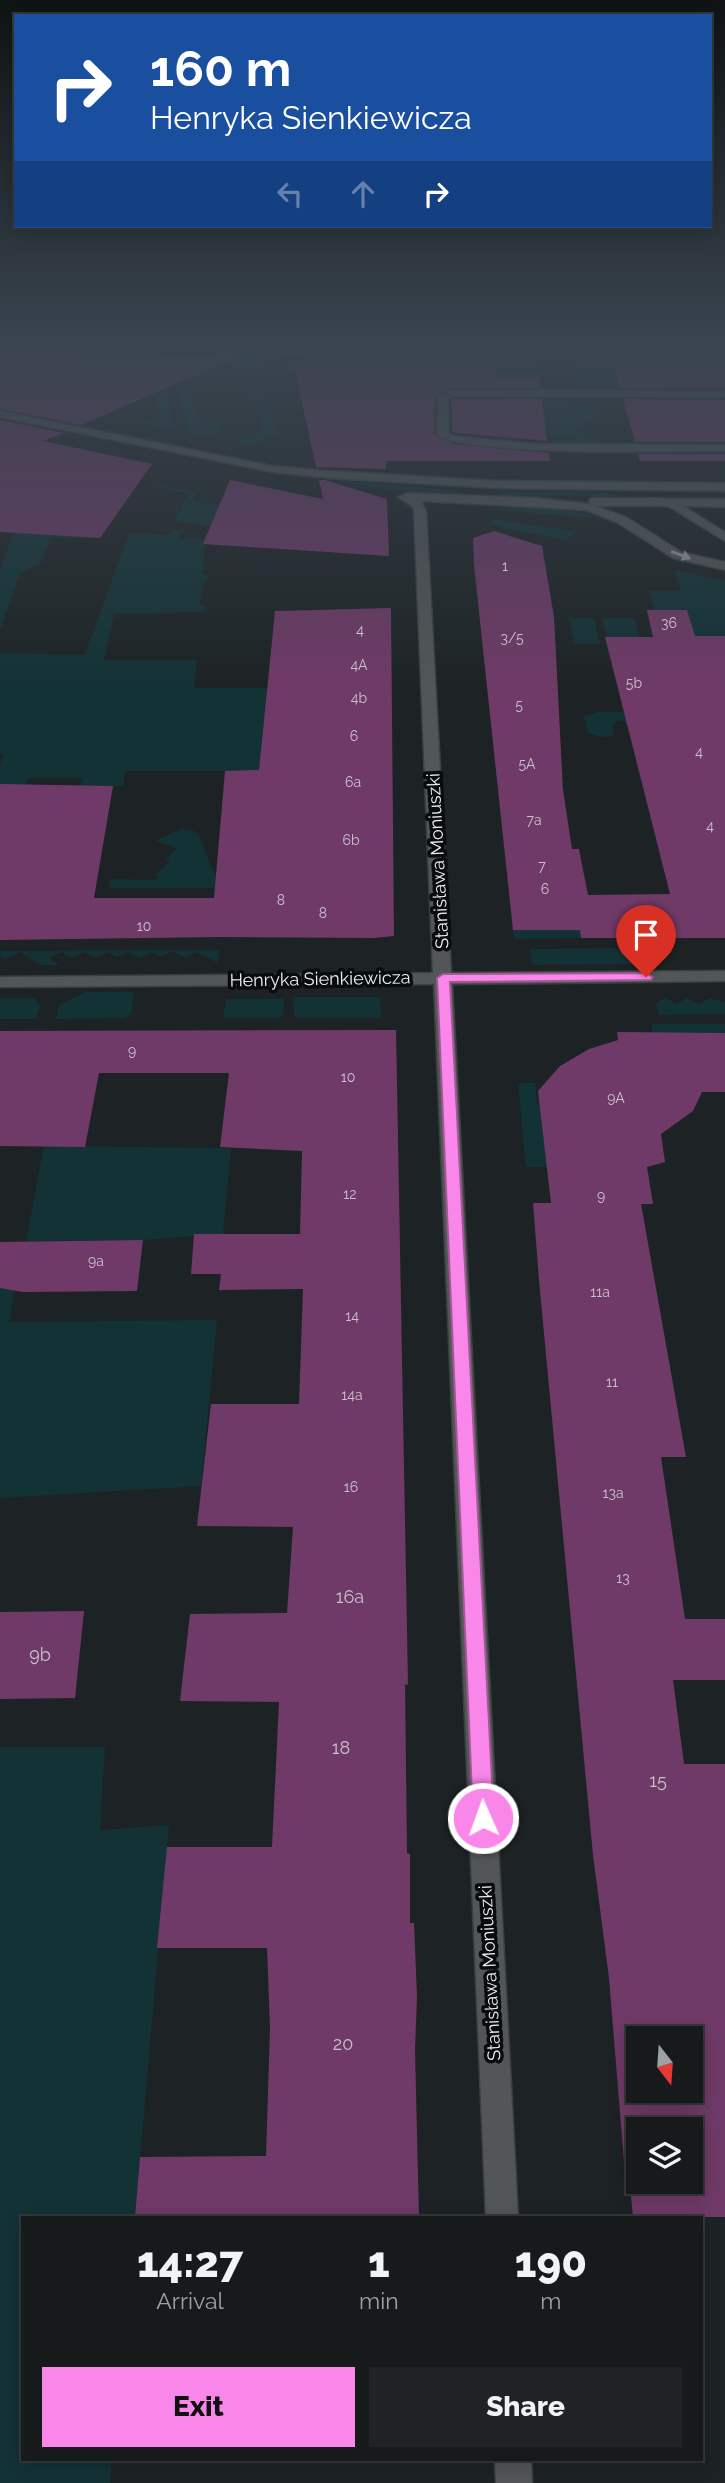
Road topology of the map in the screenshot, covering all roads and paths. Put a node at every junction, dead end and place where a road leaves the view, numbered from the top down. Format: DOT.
graph roads {
  1 [pos="232,461"];
  2 [pos="272,469"];
  3 [pos="589,487"];
  4 [pos="725,488"];
  5 [pos="363,491"];
  6 [pos="455,500"];
  7 [pos="536,502"];
  8 [pos="668,503"];
  9 [pos="725,503"];
  10 [pos="725,510"];
  11 [pos="420,512"];
  12 [pos="642,532"];
  13 [pos="723,536"];
  14 [pos="725,566"];
  15 [pos="725,976"];
  16 [pos="443,978"];
  17 [pos="0,982"];
  18 [pos="502,2216"];
  19 [pos="513,2461"];
  20 [pos="514,2483"];
  1 -- 2 [label="street"];
  2 -- 3 [label="street"];
  2 -- 5 [label="street"];
  3 -- 4 [label="street"];
  3 -- 8 [label="street"];
  4 -- 8 [label="street"];
  6 -- 7 [label="street"];
  6 -- 11 [label="street"];
  6 -- 11 [label="street"];
  7 -- 8 [label="street"];
  7 -- 12 [label="street"];
  8 -- 9 [label="street"];
  8 -- 12 [label="street"];
  8 -- 13 [label="street"];
  10 -- 13 [label="street"];
  11 -- 16 [label="street, Stanisława Moniuszki"];
  12 -- 14 [label="street, one-way"];
  15 -- 16 [label="street, Henryka Sienkiewicza"];
  16 -- 17 [label="street, Henryka Sienkiewicza"];
  16 -- 18 [label="street, Stanisława Moniuszki"];
  19 -- 20 [label="street"];
}
